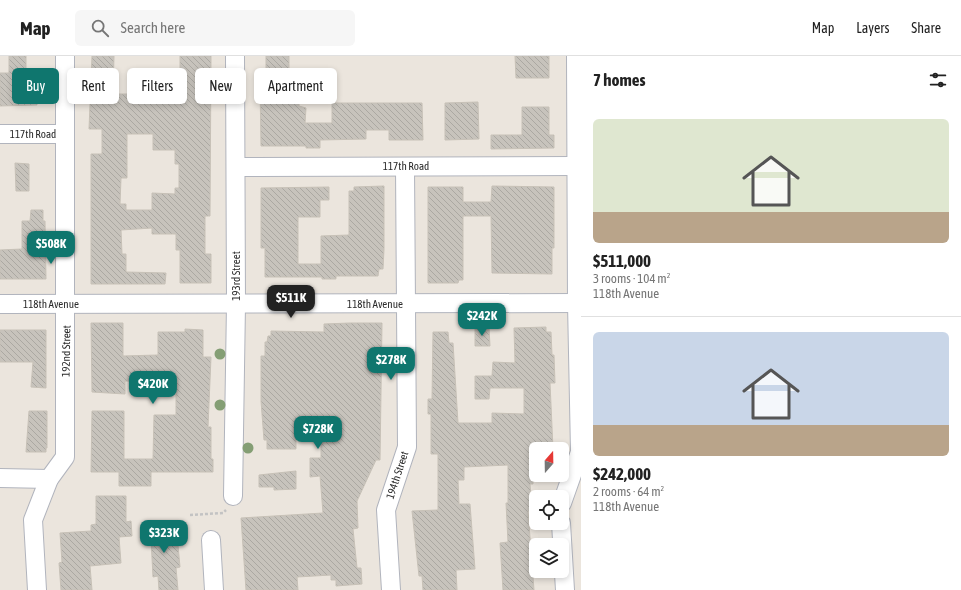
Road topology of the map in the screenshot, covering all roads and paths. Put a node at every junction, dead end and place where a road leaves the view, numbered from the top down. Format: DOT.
graph roads {
  1 [pos="65,56"];
  2 [pos="235,56"];
  3 [pos="576,56"];
  4 [pos="0,134"];
  5 [pos="66,134"];
  6 [pos="576,166"];
  7 [pos="236,167"];
  8 [pos="405,167"];
  9 [pos="579,303"];
  10 [pos="0,304"];
  11 [pos="66,304"];
  12 [pos="236,304"];
  13 [pos="406,304"];
  14 [pos="0,478"];
  15 [pos="48,478"];
  16 [pos="566,490"];
  17 [pos="233,496"];
  18 [pos="223,513"];
  19 [pos="190,515"];
  20 [pos="561,530"];
  21 [pos="211,540"];
  22 [pos="37,590"];
  23 [pos="214,590"];
  24 [pos="391,590"];
  25 [pos="565,590"];
  1 -- 5 [label="street, 192nd Street"];
  2 -- 7 [label="street, 193rd Street"];
  3 -- 6 [label="street"];
  4 -- 5 [label="street, 117th Road"];
  5 -- 11 [label="street, 192nd Street"];
  6 -- 8 [label="street, 117th Road"];
  6 -- 9 [label="street"];
  7 -- 8 [label="street, 117th Road"];
  7 -- 12 [label="street, 193rd Street"];
  8 -- 13 [label="street, 194th Street"];
  9 -- 13 [label="street, 118th Avenue"];
  9 -- 16 [label="street"];
  10 -- 11 [label="street, 118th Avenue"];
  11 -- 12 [label="street, 118th Avenue"];
  11 -- 15 [label="street, 192nd Street"];
  12 -- 13 [label="street, 118th Avenue"];
  12 -- 17 [label="street, 193rd Street"];
  13 -- 24 [label="street, 194th Street"];
  14 -- 15 [label="street"];
  15 -- 22 [label="street, 192nd Street"];
  18 -- 19 [label="path"];
  20 -- 25 [label="street"];
  21 -- 23 [label="street"];
}
